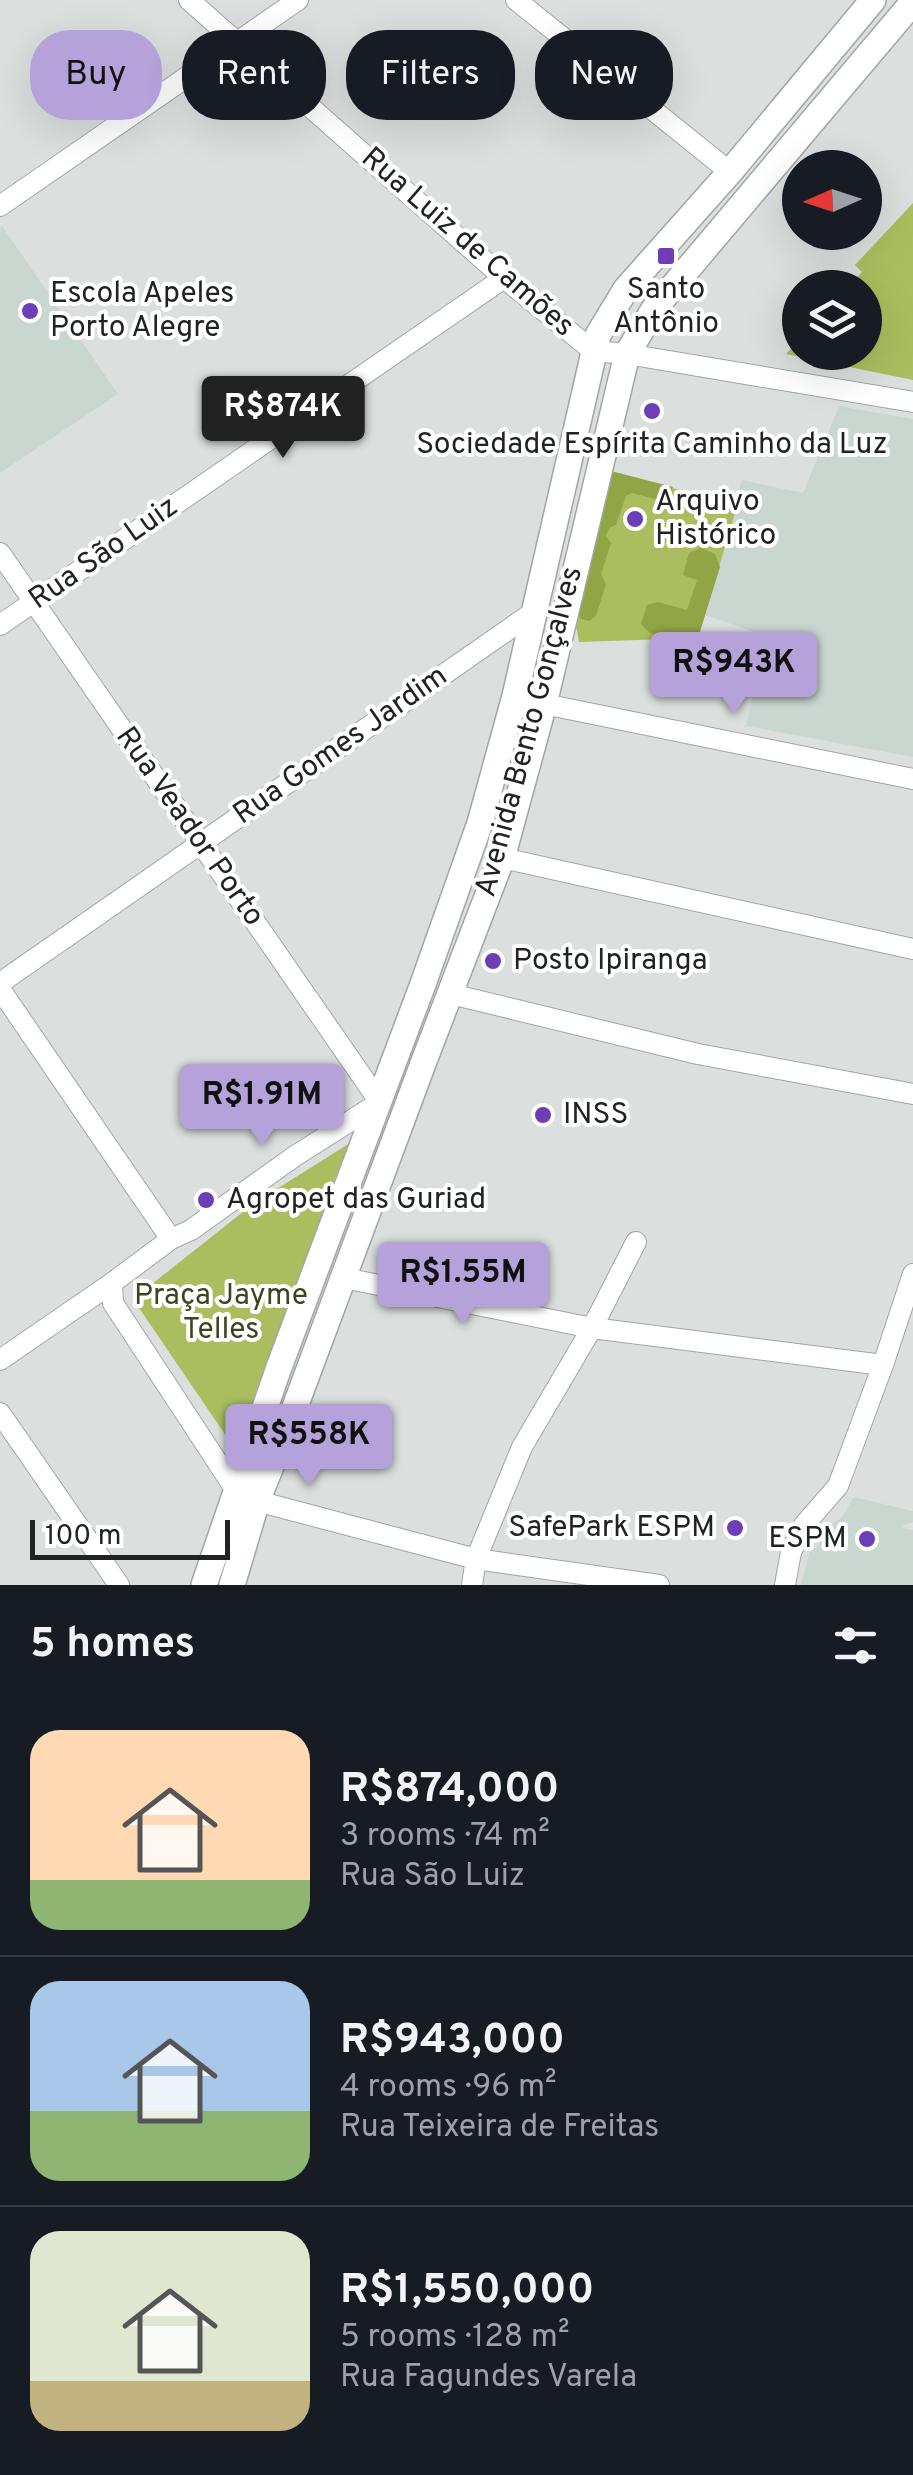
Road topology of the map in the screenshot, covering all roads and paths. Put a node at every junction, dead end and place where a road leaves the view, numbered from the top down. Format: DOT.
graph roads {
  1 [pos="189,0"];
  2 [pos="298,0"];
  3 [pos="516,0"];
  4 [pos="873,0"];
  5 [pos="913,2"];
  6 [pos="222,30"];
  7 [pos="257,30"];
  8 [pos="182,82"];
  9 [pos="324,120"];
  10 [pos="730,172"];
  11 [pos="0,206"];
  12 [pos="504,278"];
  13 [pos="595,351"];
  14 [pos="627,354"];
  15 [pos="913,402"];
  16 [pos="0,553"];
  17 [pos="34,602"];
  18 [pos="534,611"];
  19 [pos="0,625"];
  20 [pos="515,696"];
  21 [pos="544,704"];
  22 [pos="913,780"];
  23 [pos="201,844"];
  24 [pos="502,858"];
  25 [pos="913,949"];
  26 [pos="0,986"];
  27 [pos="451,994"];
  28 [pos="913,1094"];
  29 [pos="378,1102"];
  30 [pos="171,1239"];
  31 [pos="636,1242"];
  32 [pos="913,1274"];
  33 [pos="344,1278"];
  34 [pos="106,1294"];
  35 [pos="592,1328"];
  36 [pos="0,1360"];
  37 [pos="884,1365"];
  38 [pos="0,1413"];
  39 [pos="247,1496"];
  40 [pos="476,1559"];
  41 [pos="119,1585"];
  42 [pos="204,1585"];
  43 [pos="232,1585"];
  44 [pos="472,1585"];
  45 [pos="659,1585"];
  46 [pos="785,1585"];
  1 -- 6 [label="street, Rua Luiz de Camões"];
  2 -- 7 [label="street"];
  3 -- 10 [label="street"];
  4 -- 10 [label="main road, Avenida Bento Gonçalves"];
  5 -- 14 [label="main road, Avenida Bento Gonçalves"];
  8 -- 11 [label="street"];
  9 -- 12 [label="street, Rua Luiz de Camões"];
  10 -- 13 [label="main road, Avenida Bento Gonçalves"];
  12 -- 13 [label="street, Rua Luiz de Camões"];
  12 -- 17 [label="street, Rua São Luiz"];
  13 -- 14 [label="street, Rua Luiz de Camões"];
  13 -- 18 [label="main road, Avenida Bento Gonçalves"];
  14 -- 15 [label="street, Rua Luiz de Camões"];
  14 -- 21 [label="main road, Avenida Bento Gonçalves"];
  16 -- 17 [label="street, Rua Veador Porto"];
  17 -- 19 [label="street, Rua São Luiz"];
  17 -- 23 [label="street, Rua Veador Porto"];
  18 -- 20 [label="main road, Avenida Bento Gonçalves"];
  18 -- 23 [label="street, Rua Gomes Jardim"];
  20 -- 21 [label="street"];
  20 -- 29 [label="main road, Avenida Bento Gonçalves"];
  21 -- 22 [label="street"];
  21 -- 24 [label="main road, Avenida Bento Gonçalves"];
  23 -- 26 [label="street, Rua Gomes Jardim"];
  23 -- 29 [label="street, Rua Veador Porto"];
  24 -- 25 [label="street"];
  24 -- 27 [label="main road, Avenida Bento Gonçalves"];
  26 -- 30 [label="street"];
  27 -- 28 [label="street"];
  27 -- 33 [label="main road, Avenida Bento Gonçalves"];
  29 -- 30 [label="street"];
  29 -- 39 [label="main road, Avenida Bento Gonçalves"];
  30 -- 34 [label="street"];
  31 -- 35 [label="street"];
  32 -- 37 [label="street"];
  33 -- 35 [label="street"];
  33 -- 39 [label="main road, Avenida Bento Gonçalves"];
  34 -- 36 [label="street"];
  34 -- 39 [label="street"];
  35 -- 37 [label="street"];
  35 -- 40 [label="street"];
  37 -- 46 [label="street"];
  38 -- 41 [label="street"];
  39 -- 40 [label="street"];
  39 -- 42 [label="main road, Avenida Bento Gonçalves"];
  39 -- 43 [label="main road, Avenida Bento Gonçalves"];
  40 -- 44 [label="street"];
  40 -- 45 [label="street"];
}
